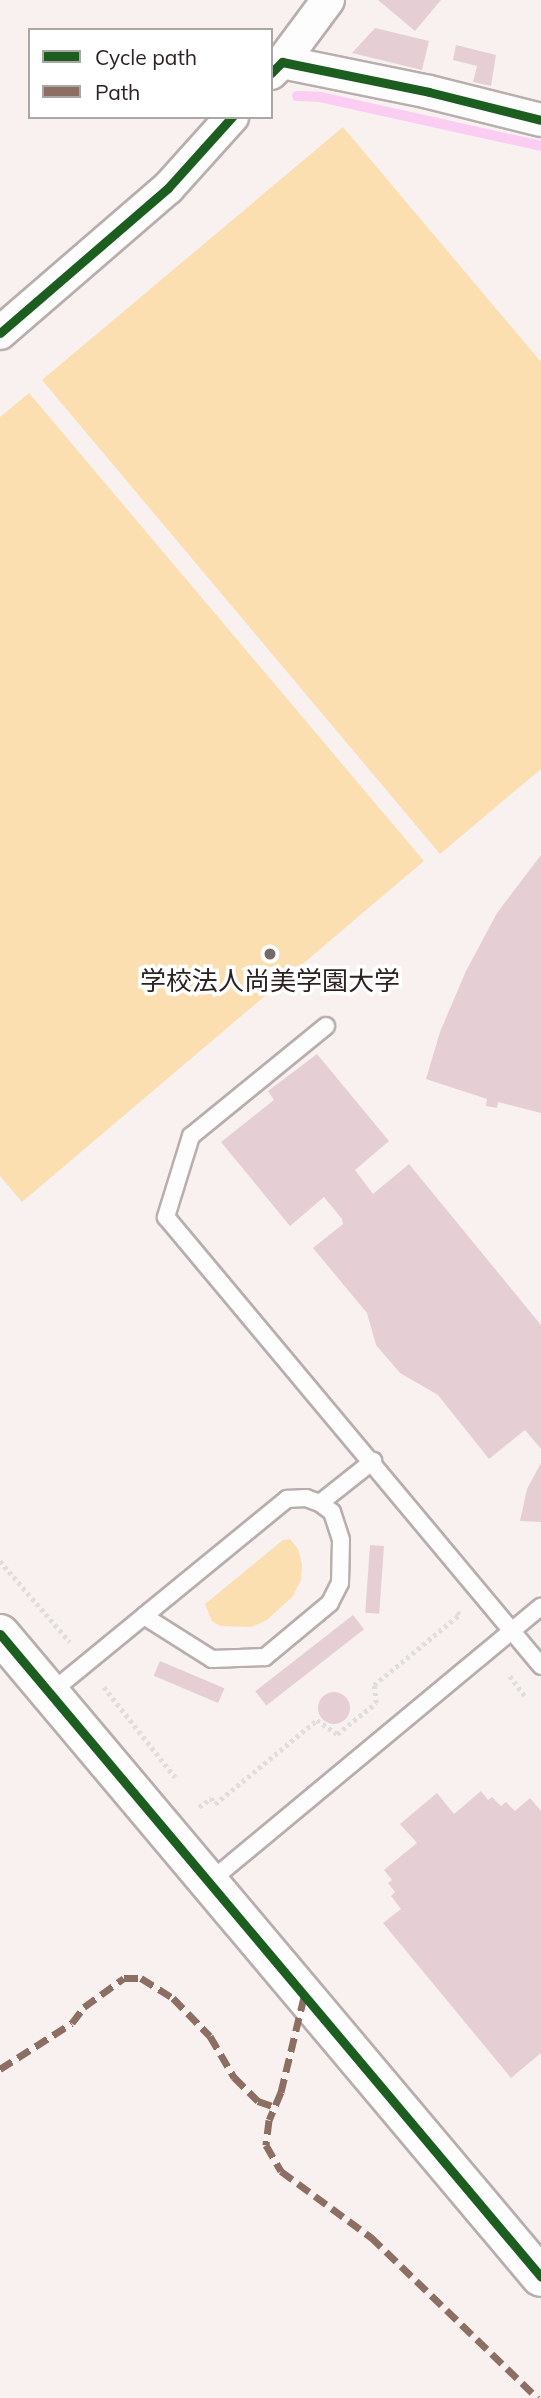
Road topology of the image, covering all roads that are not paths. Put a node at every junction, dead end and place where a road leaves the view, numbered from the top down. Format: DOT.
graph roads {
  1 [pos="328,0"];
  2 [pos="277,67"];
  3 [pos="230,119"];
  4 [pos="541,120"];
  5 [pos="0,333"];
  6 [pos="326,1026"];
  7 [pos="373,1461"];
  8 [pos="320,1503"];
  9 [pos="541,1607"];
  10 [pos="144,1616"];
  11 [pos="511,1632"];
  12 [pos="0,1634"];
  13 [pos="541,1667"];
  14 [pos="50,1693"];
  15 [pos="208,1883"];
  16 [pos="541,2277"];
  1 -- 2 [label="street"];
  2 -- 4 [label="street"];
  3 -- 5 [label="street"];
  6 -- 7 [label="lane"];
  7 -- 8 [label="lane"];
  7 -- 11 [label="lane"];
  8 -- 10 [label="lane"];
  8 -- 10 [label="lane"];
  9 -- 11 [label="lane"];
  10 -- 14 [label="lane"];
  11 -- 13 [label="lane"];
  11 -- 15 [label="lane"];
  12 -- 14 [label="street"];
  14 -- 15 [label="street"];
  15 -- 16 [label="street"];
}
